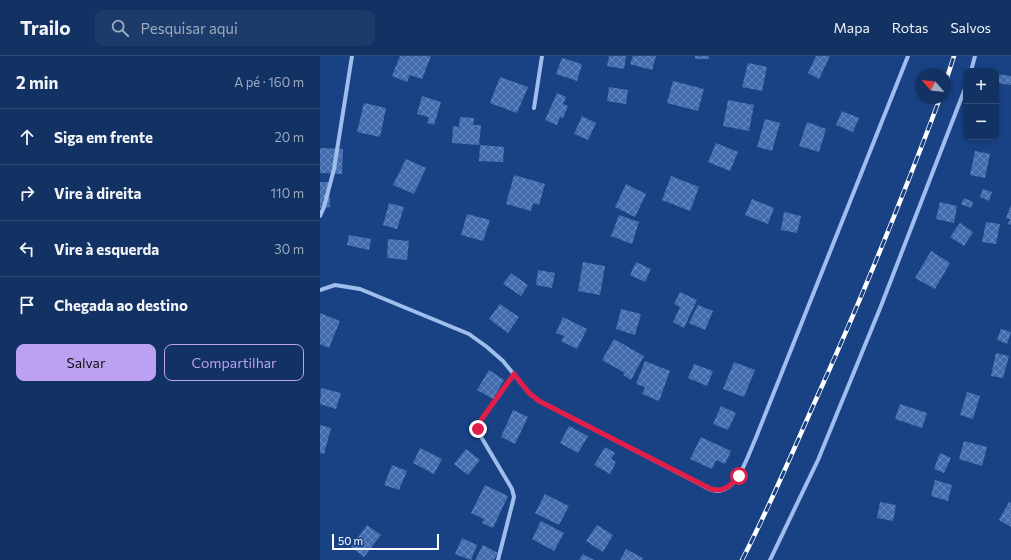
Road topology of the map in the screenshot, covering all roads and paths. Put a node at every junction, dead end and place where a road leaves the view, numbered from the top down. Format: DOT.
graph roads {
  1 [pos="352,56"];
  2 [pos="542,56"];
  3 [pos="908,56"];
  4 [pos="975,56"];
  5 [pos="972,68"];
  6 [pos="963,94"];
  7 [pos="534,108"];
  8 [pos="320,216"];
  9 [pos="320,290"];
  10 [pos="514,374"];
  11 [pos="498,560"];
  12 [pos="770,560"];
  1 -- 8 [label="street"];
  2 -- 7 [label="street"];
  3 -- 10 [label="street"];
  4 -- 5 [label="street"];
  6 -- 12 [label="street"];
  9 -- 10 [label="street"];
  10 -- 11 [label="street"];
}
